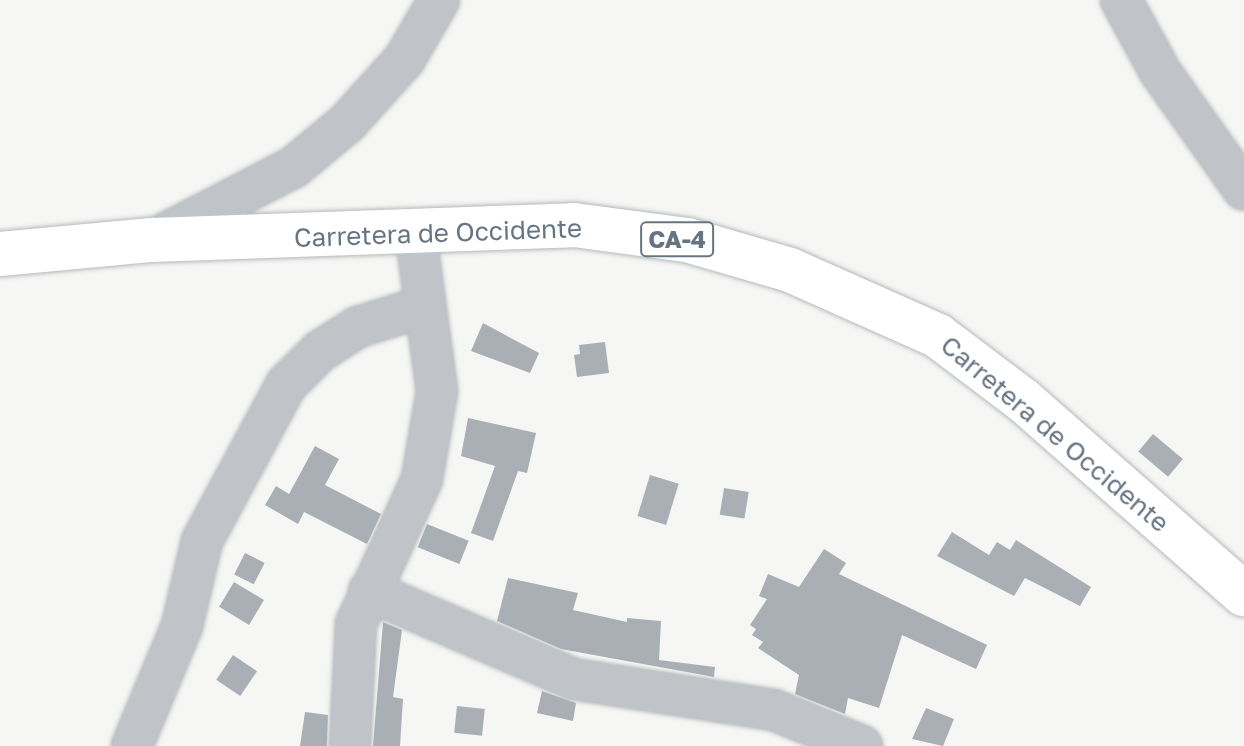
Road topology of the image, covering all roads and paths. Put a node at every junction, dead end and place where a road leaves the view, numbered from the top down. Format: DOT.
graph roads {
  1 [pos="439,0"];
  2 [pos="1121,0"];
  3 [pos="1244,190"];
  4 [pos="416,235"];
  5 [pos="152,240"];
  6 [pos="0,254"];
  7 [pos="422,307"];
  8 [pos="369,591"];
  9 [pos="1244,594"];
  10 [pos="132,746"];
  11 [pos="350,746"];
  12 [pos="862,746"];
  1 -- 5 [label="street"];
  2 -- 3 [label="street"];
  4 -- 5 [label="main road, Carretera de Occidente / CA-4"];
  4 -- 7 [label="street"];
  4 -- 9 [label="main road, Carretera de Occidente / CA-4"];
  5 -- 6 [label="main road, Carretera de Occidente / CA-4"];
  7 -- 8 [label="street"];
  7 -- 10 [label="street"];
  8 -- 11 [label="street"];
  8 -- 12 [label="street"];
}
